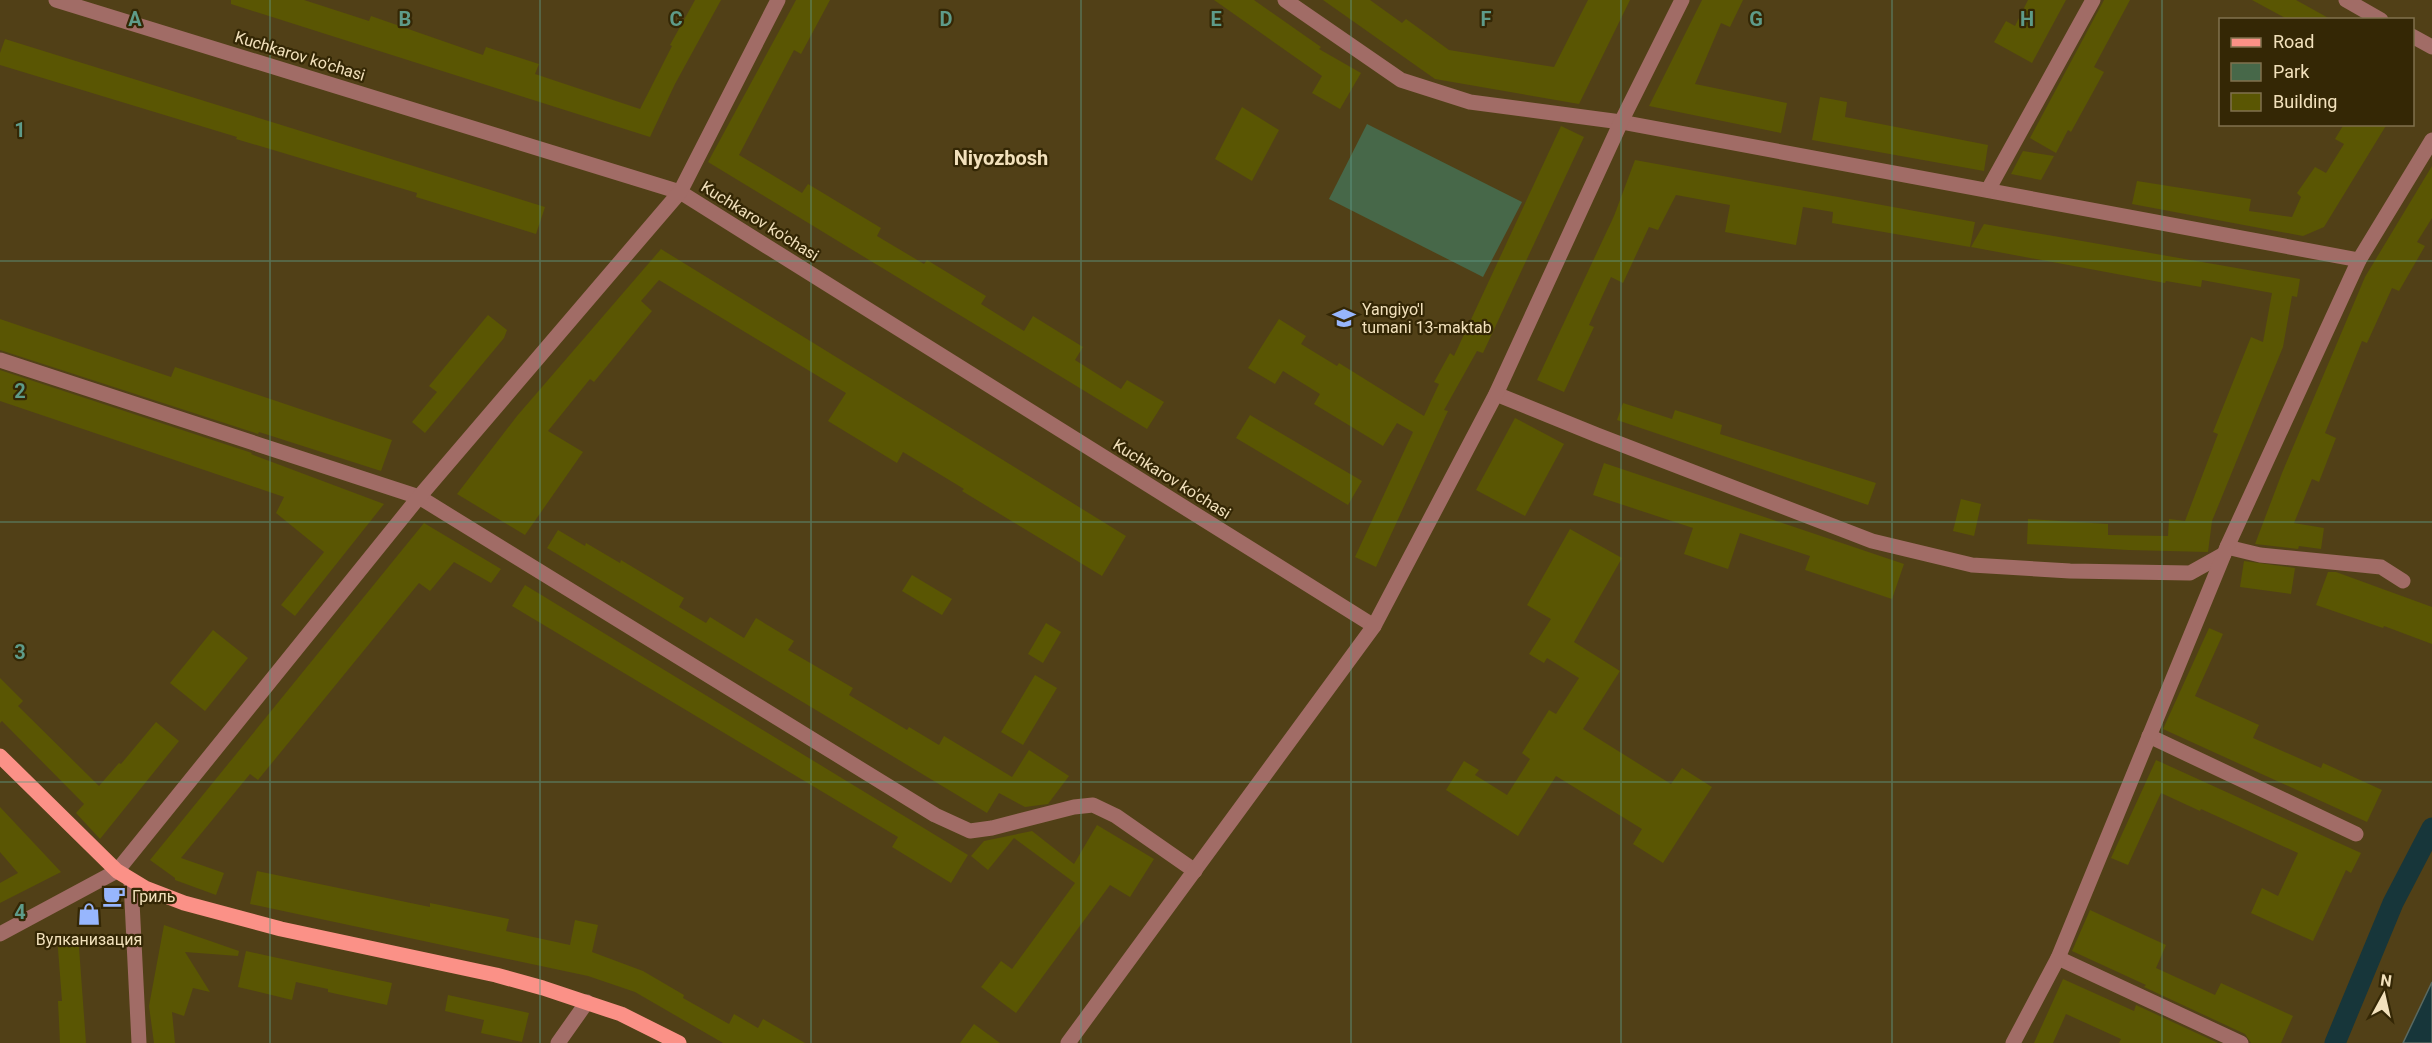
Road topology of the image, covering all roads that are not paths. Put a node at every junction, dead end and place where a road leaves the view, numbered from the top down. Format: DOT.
graph roads {
  1 [pos="56,0"];
  2 [pos="778,0"];
  3 [pos="1285,0"];
  4 [pos="1682,0"];
  5 [pos="2093,0"];
  6 [pos="2346,0"];
  7 [pos="2378,18"];
  8 [pos="2414,37"];
  9 [pos="2432,47"];
  10 [pos="1621,122"];
  11 [pos="2432,140"];
  12 [pos="1988,190"];
  13 [pos="680,192"];
  14 [pos="2359,260"];
  15 [pos="0,360"];
  16 [pos="1496,394"];
  17 [pos="419,497"];
  18 [pos="2226,551"];
  19 [pos="2403,581"];
  20 [pos="1374,626"];
  21 [pos="2149,736"];
  22 [pos="0,756"];
  23 [pos="2356,834"];
  24 [pos="117,871"];
  25 [pos="1195,871"];
  26 [pos="131,880"];
  27 [pos="0,934"];
  28 [pos="2058,957"];
  29 [pos="587,1002"];
  30 [pos="139,1043"];
  31 [pos="558,1043"];
  32 [pos="679,1043"];
  33 [pos="1068,1043"];
  34 [pos="2013,1043"];
  35 [pos="2241,1043"];
  1 -- 13 [label="street, Kuchkarov ko'chasi"];
  2 -- 13 [label="street"];
  3 -- 10 [label="street"];
  4 -- 10 [label="street"];
  5 -- 12 [label="street"];
  6 -- 7 [label="street"];
  8 -- 9 [label="street"];
  10 -- 12 [label="street"];
  10 -- 16 [label="street"];
  11 -- 14 [label="street"];
  12 -- 14 [label="street"];
  13 -- 17 [label="street"];
  13 -- 20 [label="street, Kuchkarov ko'chasi"];
  14 -- 18 [label="street"];
  15 -- 17 [label="street"];
  16 -- 18 [label="street"];
  16 -- 20 [label="street"];
  17 -- 24 [label="street"];
  17 -- 25 [label="street"];
  18 -- 19 [label="street"];
  18 -- 21 [label="street"];
  20 -- 25 [label="street"];
  21 -- 23 [label="street"];
  21 -- 28 [label="street"];
  22 -- 24 [label="main road"];
  24 -- 26 [label="main road"];
  24 -- 27 [label="street"];
  25 -- 33 [label="street"];
  26 -- 29 [label="main road"];
  26 -- 30 [label="street"];
  28 -- 34 [label="street"];
  28 -- 35 [label="street"];
  29 -- 31 [label="street"];
  29 -- 32 [label="main road"];
}
